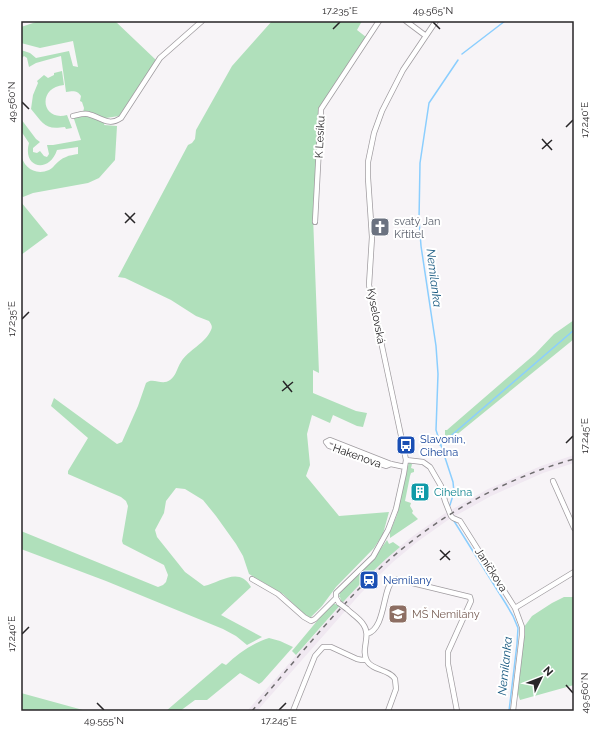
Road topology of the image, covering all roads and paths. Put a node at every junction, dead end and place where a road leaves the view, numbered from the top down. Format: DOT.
graph roads {
  1 [pos="202,21"];
  2 [pos="380,21"];
  3 [pos="406,21"];
  4 [pos="436,21"];
  5 [pos="426,36"];
  6 [pos="72,116"];
  7 [pos="315,222"];
  8 [pos="406,460"];
  9 [pos="390,464"];
  10 [pos="405,467"];
  11 [pos="553,481"];
  12 [pos="574,528"];
  13 [pos="574,572"];
  14 [pos="252,579"];
  15 [pos="336,598"];
  16 [pos="515,608"];
  17 [pos="367,634"];
  18 [pos="366,658"];
  19 [pos="293,711"];
  20 [pos="388,711"];
  21 [pos="457,711"];
  22 [pos="513,711"];
  1 -- 6 [label="street"];
  2 -- 7 [label="street, K Lesíku"];
  3 -- 5 [label="street"];
  4 -- 5 [label="street, Kyselovská"];
  5 -- 8 [label="street, Kyselovská"];
  8 -- 10 [label="street, Kyselovská"];
  8 -- 16 [label="street, Janíčkova"];
  9 -- 9 [label="street, Hakenova"];
  9 -- 10 [label="street"];
  10 -- 15 [label="street, Kyselovská"];
  11 -- 12 [label="street"];
  13 -- 16 [label="street"];
  14 -- 15 [label="street, Kyselovská"];
  15 -- 17 [label="street, bridge"];
  16 -- 22 [label="street, Janíčkova"];
  17 -- 18 [label="street"];
  17 -- 21 [label="street"];
  18 -- 19 [label="street"];
  18 -- 20 [label="street"];
}
